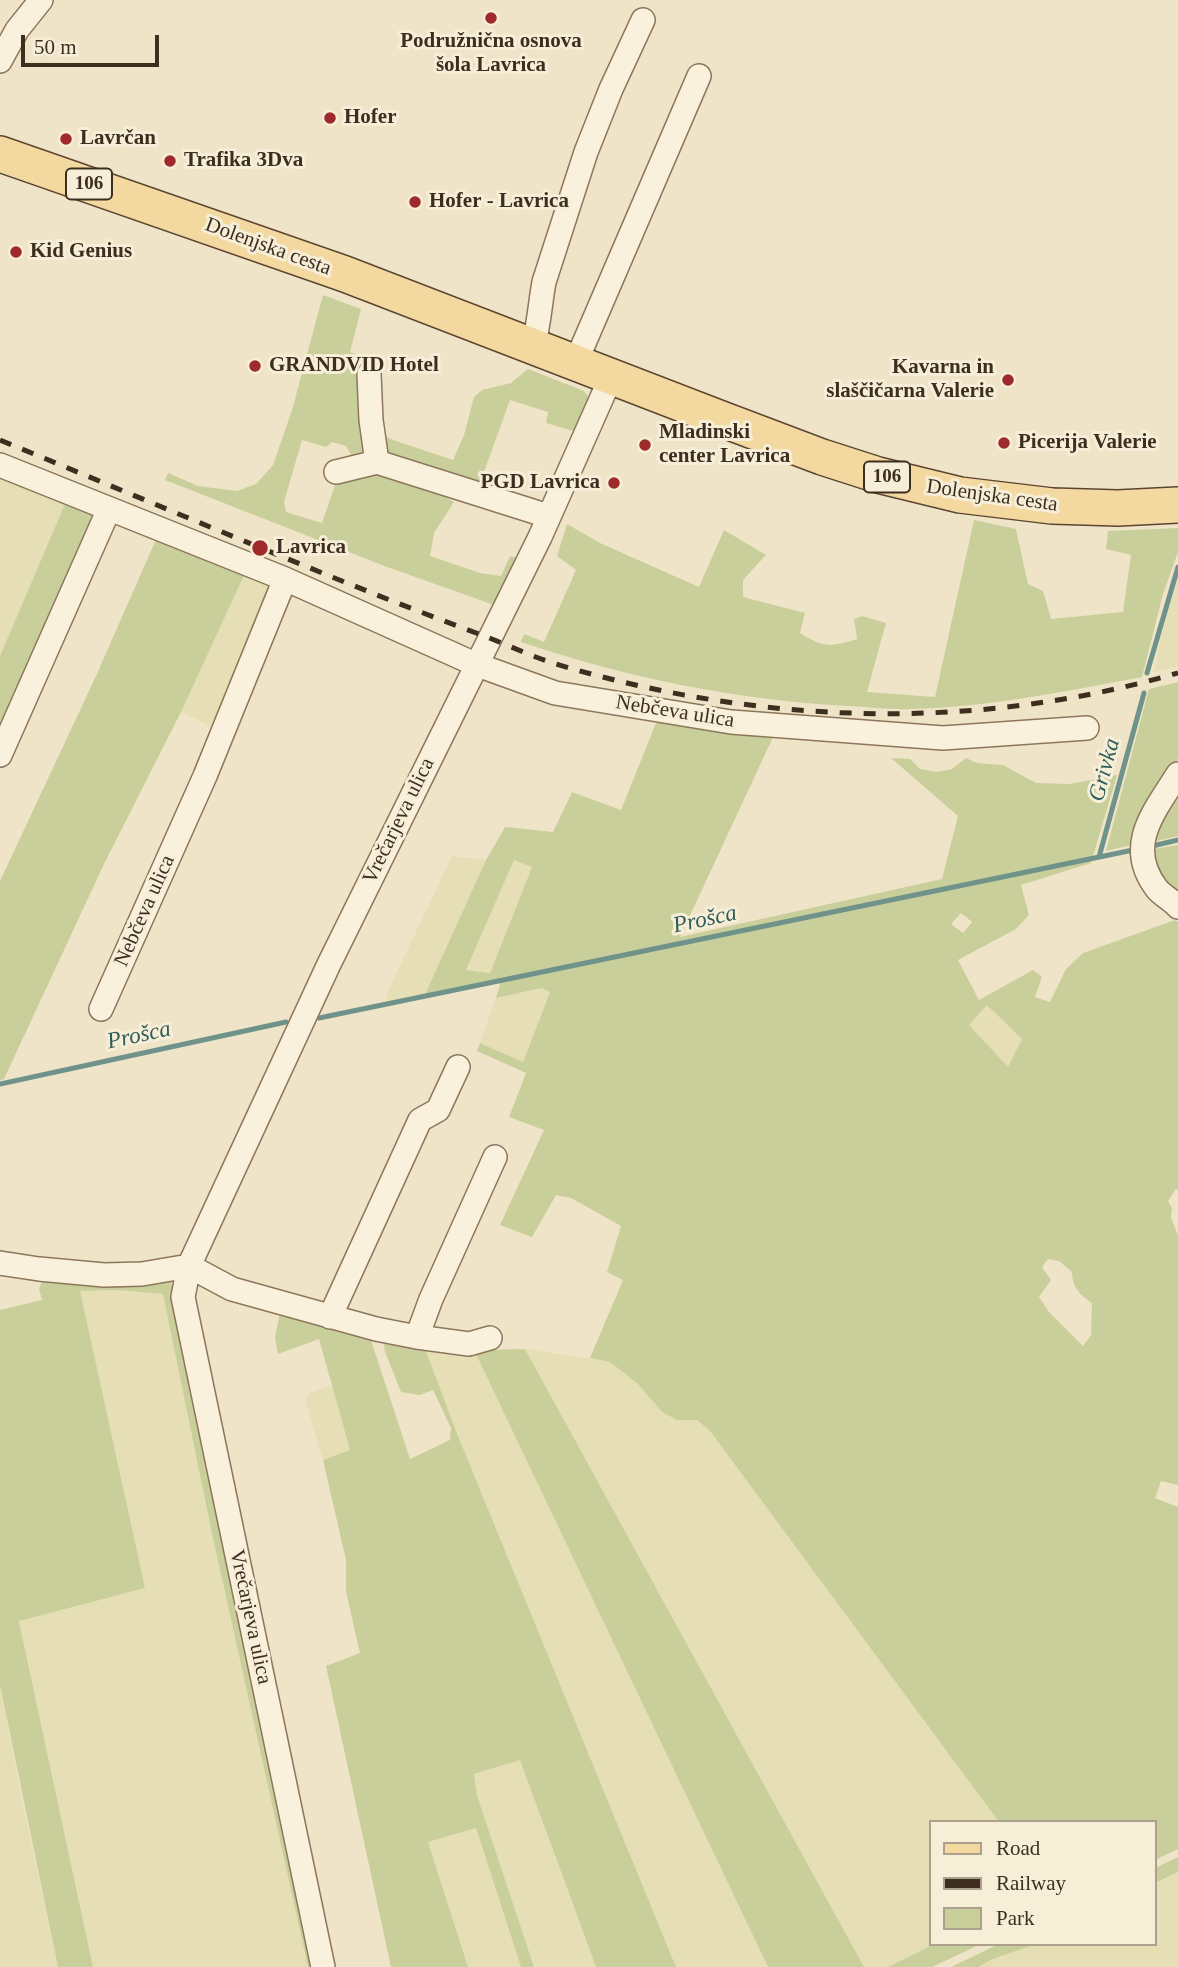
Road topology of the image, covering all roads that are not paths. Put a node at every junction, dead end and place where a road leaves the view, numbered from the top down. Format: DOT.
graph roads {
  1 [pos="41,0"];
  2 [pos="643,20"];
  3 [pos="0,61"];
  4 [pos="699,76"];
  5 [pos="0,154"];
  6 [pos="533,347"];
  7 [pos="575,364"];
  8 [pos="369,374"];
  9 [pos="611,377"];
  10 [pos="377,462"];
  11 [pos="0,465"];
  12 [pos="336,472"];
  13 [pos="1178,505"];
  14 [pos="109,509"];
  15 [pos="548,516"];
  16 [pos="285,579"];
  17 [pos="475,664"];
  18 [pos="1087,728"];
  19 [pos="0,755"];
  20 [pos="1178,774"];
  21 [pos="1177,905"];
  22 [pos="102,1009"];
  23 [pos="458,1068"];
  24 [pos="495,1157"];
  25 [pos="0,1263"];
  26 [pos="189,1266"];
  27 [pos="330,1317"];
  28 [pos="417,1338"];
  29 [pos="490,1338"];
  30 [pos="323,1967"];
  1 -- 3 [label="street"];
  2 -- 6 [label="street"];
  4 -- 7 [label="street"];
  5 -- 6 [label="main road, Dolenjska cesta / 106"];
  6 -- 7 [label="main road, Dolenjska cesta / 106"];
  7 -- 9 [label="main road, Dolenjska cesta / 106"];
  8 -- 10 [label="street"];
  9 -- 13 [label="main road, Dolenjska cesta / 106"];
  9 -- 15 [label="street, Vrečarjeva ulica"];
  10 -- 12 [label="street"];
  10 -- 15 [label="street"];
  11 -- 14 [label="street, Nebčeva ulica"];
  14 -- 16 [label="street, Nebčeva ulica"];
  14 -- 19 [label="street"];
  15 -- 17 [label="street, Vrečarjeva ulica"];
  16 -- 17 [label="street, Nebčeva ulica"];
  16 -- 22 [label="street, Nebčeva ulica"];
  17 -- 18 [label="street, Nebčeva ulica"];
  17 -- 26 [label="street, Vrečarjeva ulica"];
  20 -- 21 [label="street"];
  23 -- 27 [label="street"];
  24 -- 28 [label="street"];
  25 -- 26 [label="street"];
  26 -- 27 [label="street"];
  26 -- 30 [label="street, Vrečarjeva ulica"];
  27 -- 28 [label="street"];
  28 -- 29 [label="street"];
}
